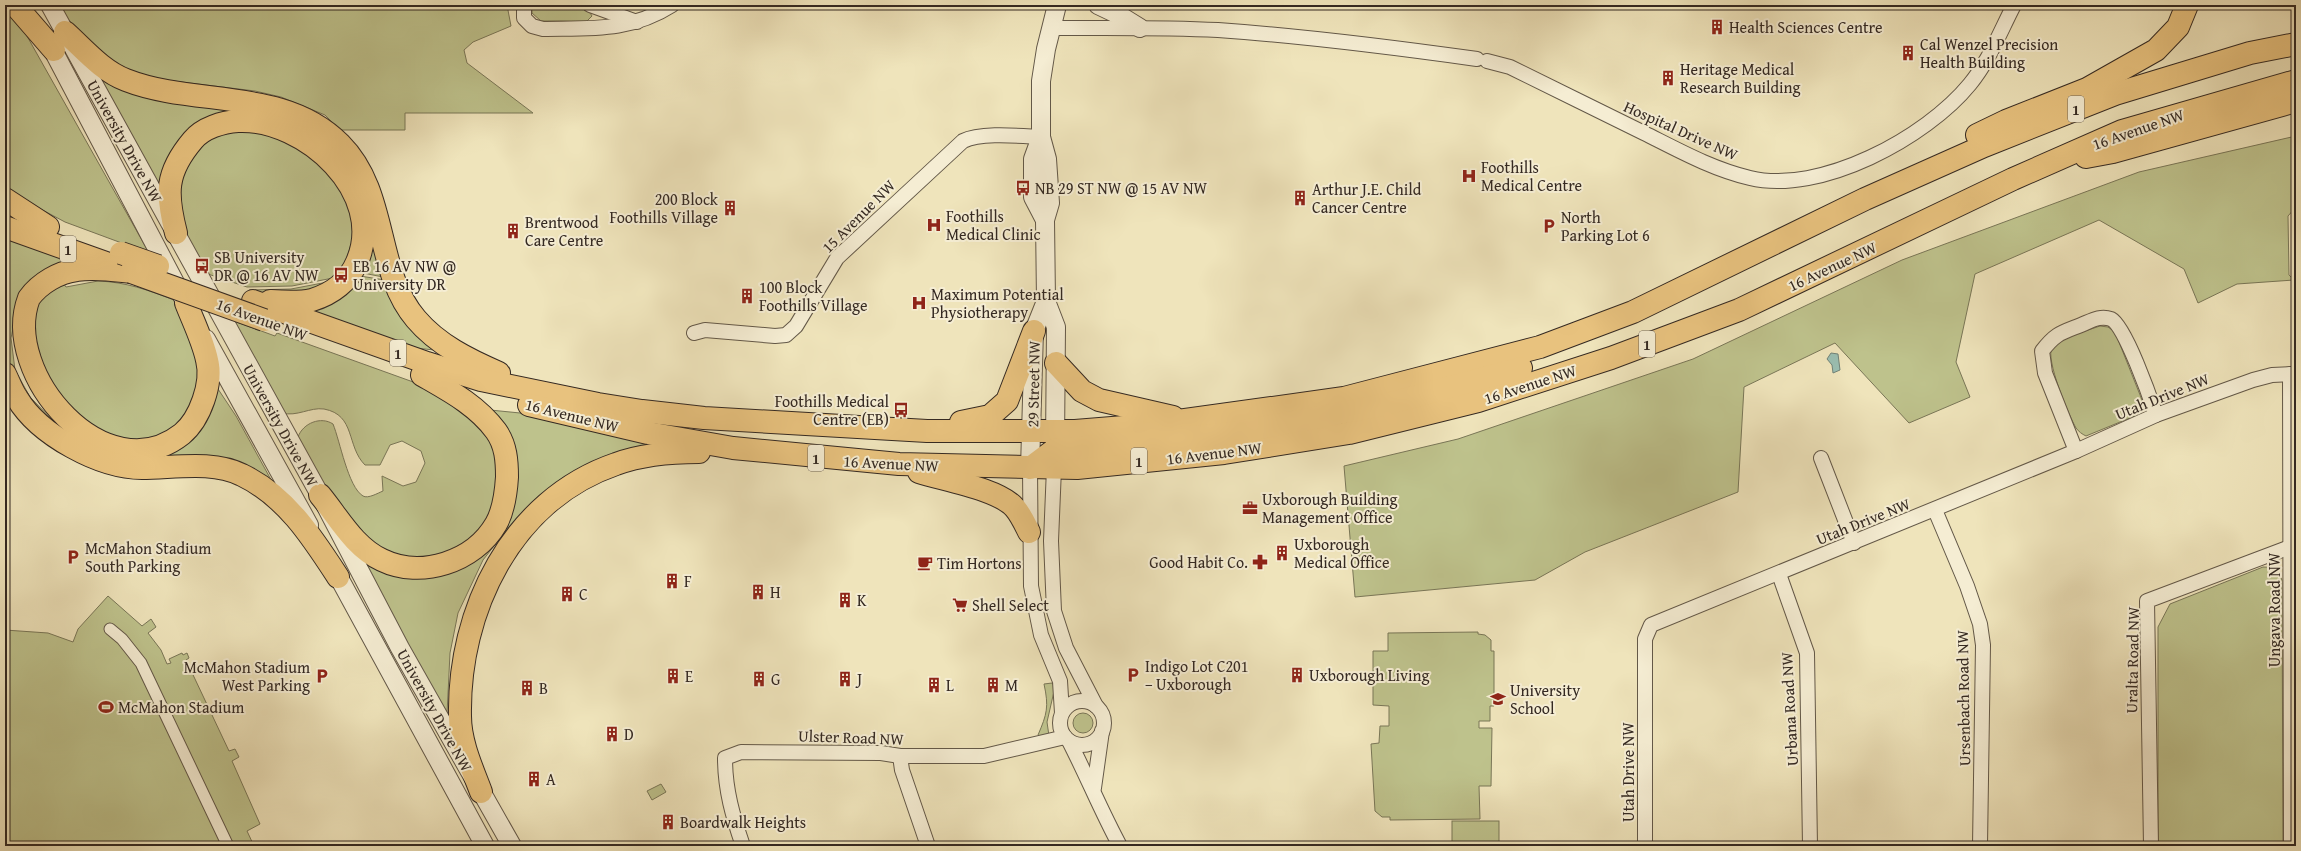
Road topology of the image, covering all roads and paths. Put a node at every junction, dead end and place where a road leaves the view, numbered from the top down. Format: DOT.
graph roads {
  1 [pos="15,5"];
  2 [pos="28,5"];
  3 [pos="50,5"];
  4 [pos="524,5"];
  5 [pos="590,5"];
  6 [pos="672,5"];
  7 [pos="1057,5"];
  8 [pos="1098,5"];
  9 [pos="2014,5"];
  10 [pos="2187,5"];
  11 [pos="637,22"];
  12 [pos="1050,28"];
  13 [pos="1140,28"];
  14 [pos="60,41"];
  15 [pos="2296,44"];
  16 [pos="2296,81"];
  17 [pos="2295,101"];
  18 [pos="1041,137"];
  19 [pos="2047,164"];
  20 [pos="5,199"];
  21 [pos="1865,199"];
  22 [pos="5,212"];
  23 [pos="5,227"];
  24 [pos="48,227"];
  25 [pos="176,233"];
  26 [pos="131,272"];
  27 [pos="253,301"];
  28 [pos="1046,301"];
  29 [pos="186,303"];
  30 [pos="1633,312"];
  31 [pos="1034,331"];
  32 [pos="694,333"];
  33 [pos="1056,363"];
  34 [pos="5,374"];
  35 [pos="2293,374"];
  36 [pos="422,375"];
  37 [pos="546,394"];
  38 [pos="2156,415"];
  39 [pos="1215,417"];
  40 [pos="927,431"];
  41 [pos="1032,432"];
  42 [pos="733,448"];
  43 [pos="1054,450"];
  44 [pos="2076,451"];
  45 [pos="1821,458"];
  46 [pos="899,464"];
  47 [pos="1030,468"];
  48 [pos="320,495"];
  49 [pos="1935,510"];
  50 [pos="1029,532"];
  51 [pos="1854,543"];
  52 [pos="2290,547"];
  53 [pos="1779,574"];
  54 [pos="338,577"];
  55 [pos="110,629"];
  56 [pos="1096,706"];
  57 [pos="1062,714"];
  58 [pos="1102,731"];
  59 [pos="1067,739"];
  60 [pos="900,756"];
  61 [pos="1094,788"];
  62 [pos="481,792"];
  63 [pos="228,846"];
  64 [pos="485,846"];
  65 [pos="512,846"];
  66 [pos="743,846"];
  67 [pos="928,846"];
  68 [pos="1120,846"];
  69 [pos="1645,846"];
  70 [pos="1810,846"];
  71 [pos="1980,846"];
  72 [pos="2151,846"];
  73 [pos="2291,846"];
  1 -- 14 [label="highway"];
  2 -- 14 [label="street, University Drive NW"];
  3 -- 14 [label="street, University Drive NW"];
  4 -- 11 [label="street"];
  5 -- 11 [label="street"];
  6 -- 11 [label="street"];
  7 -- 12 [label="street, 29 Street NW"];
  8 -- 13 [label="street"];
  9 -- 13 [label="street, Hospital Drive NW"];
  10 -- 21 [label="highway"];
  12 -- 13 [label="street, Hospital Drive NW"];
  12 -- 18 [label="street, 29 Street NW"];
  14 -- 25 [label="street, University Drive NW"];
  14 -- 29 [label="street, University Drive NW"];
  14 -- 37 [label="highway"];
  15 -- 21 [label="highway, 16 Avenue NW / 1"];
  16 -- 19 [label="highway, 16 Avenue NW / 1"];
  17 -- 19 [label="highway"];
  18 -- 28 [label="street, 29 Street NW"];
  18 -- 32 [label="street, 15 Avenue NW"];
  19 -- 43 [label="highway, 16 Avenue NW / 1"];
  20 -- 24 [label="highway"];
  21 -- 30 [label="highway, 16 Avenue NW / 1"];
  22 -- 24 [label="highway, 16 Avenue NW / 1"];
  23 -- 26 [label="highway, 16 Avenue NW / 1"];
  24 -- 27 [label="highway, 16 Avenue NW / 1, bridge"];
  25 -- 27 [label="highway"];
  25 -- 48 [label="street, University Drive NW"];
  26 -- 29 [label="highway"];
  26 -- 36 [label="highway, 16 Avenue NW / 1, bridge"];
  27 -- 37 [label="highway, 16 Avenue NW / 1"];
  28 -- 31 [label="street, 29 Street NW"];
  28 -- 33 [label="street, 29 Street NW"];
  29 -- 54 [label="street, University Drive NW"];
  30 -- 39 [label="highway, 16 Avenue NW / 1"];
  30 -- 43 [label="highway"];
  31 -- 40 [label="highway"];
  31 -- 41 [label="street, 29 Street NW"];
  33 -- 39 [label="highway"];
  33 -- 43 [label="street, 29 Street NW"];
  34 -- 54 [label="highway"];
  35 -- 38 [label="street, Utah Drive NW"];
  35 -- 52 [label="street, Ungava Road NW"];
  36 -- 42 [label="highway, 16 Avenue NW / 1"];
  36 -- 48 [label="highway"];
  37 -- 40 [label="highway, 16 Avenue NW / 1"];
  38 -- 44 [label="street, Utah Drive NW"];
  38 -- 44 [label="street"];
  39 -- 43 [label="highway, 16 Avenue NW / 1"];
  40 -- 41 [label="highway, 16 Avenue NW / 1"];
  41 -- 43 [label="highway, 16 Avenue NW / 1"];
  41 -- 47 [label="street, 29 Street NW"];
  42 -- 46 [label="highway, 16 Avenue NW / 1"];
  42 -- 62 [label="highway"];
  43 -- 47 [label="highway, 16 Avenue NW / 1"];
  43 -- 56 [label="street"];
  44 -- 49 [label="street, Utah Drive NW"];
  45 -- 51 [label="street"];
  46 -- 47 [label="highway, 16 Avenue NW / 1"];
  46 -- 50 [label="highway"];
  47 -- 50 [label="street"];
  48 -- 62 [label="street, University Drive NW"];
  49 -- 51 [label="street, Utah Drive NW"];
  49 -- 71 [label="street, Ursenbach Road NW"];
  50 -- 57 [label="street"];
  51 -- 53 [label="street, Utah Drive NW"];
  52 -- 72 [label="street, Uralta Road NW"];
  52 -- 73 [label="street, Ungava Road NW"];
  53 -- 69 [label="street, Utah Drive NW"];
  53 -- 70 [label="street, Urbana Road NW"];
  54 -- 64 [label="street, University Drive NW"];
  55 -- 63 [label="street"];
  56 -- 57 [label="street"];
  56 -- 58 [label="street"];
  57 -- 59 [label="street"];
  58 -- 59 [label="street"];
  58 -- 61 [label="street"];
  59 -- 60 [label="street, Ulster Road NW"];
  59 -- 61 [label="street"];
  60 -- 66 [label="street, Ulster Road NW"];
  60 -- 67 [label="street"];
  61 -- 68 [label="street"];
  62 -- 65 [label="street, University Drive NW"];
}
